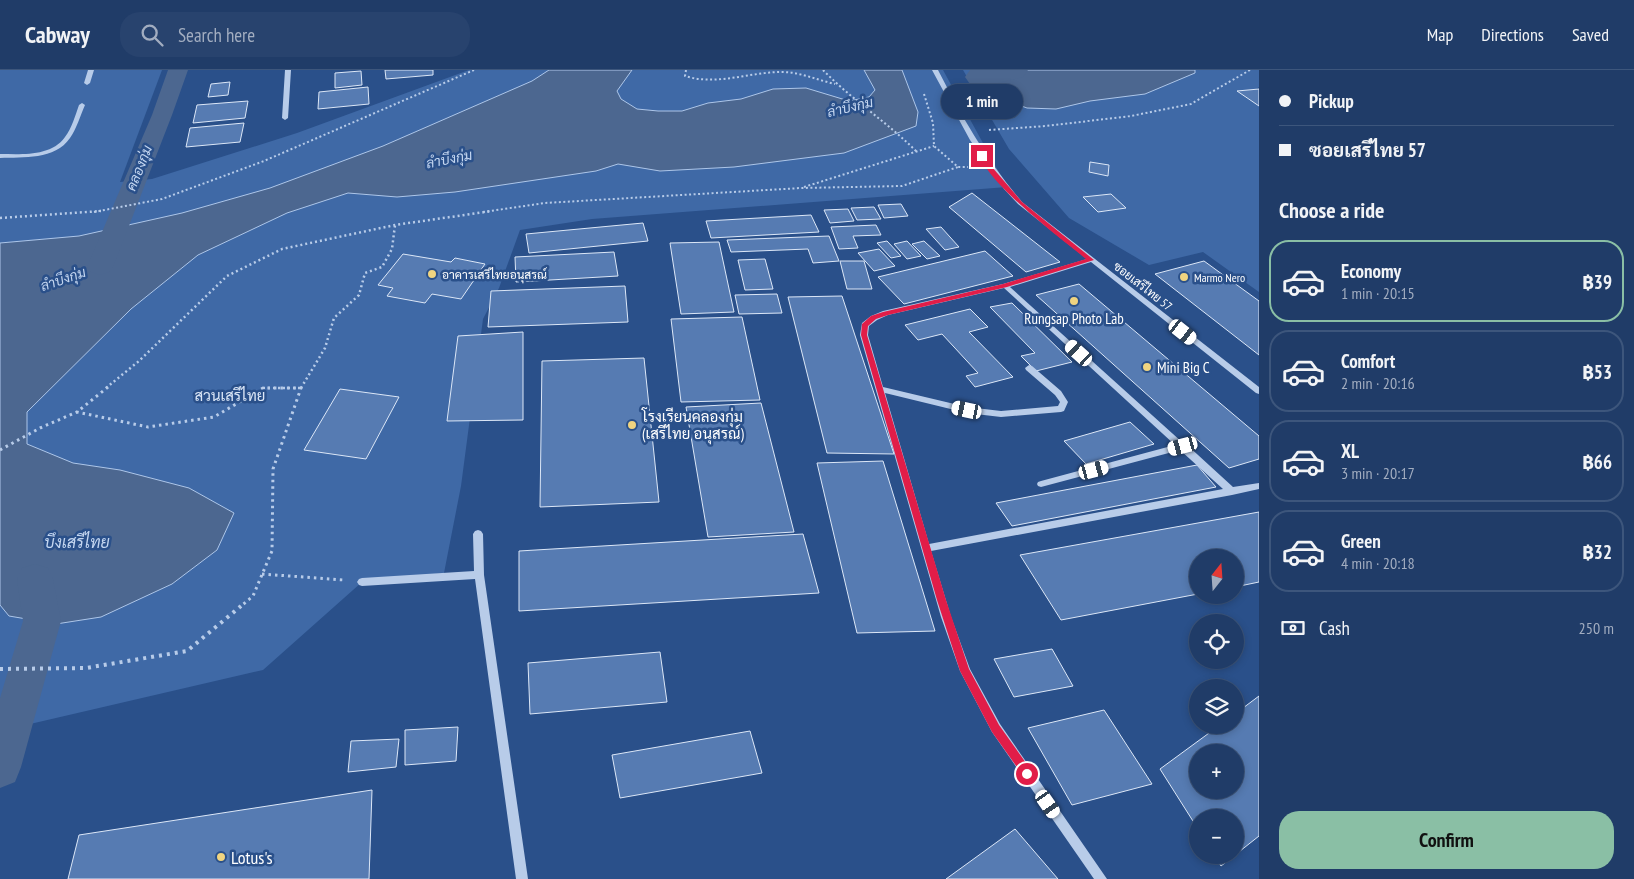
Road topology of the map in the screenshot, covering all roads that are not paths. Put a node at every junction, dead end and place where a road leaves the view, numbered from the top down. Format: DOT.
graph roads {
  1 [pos="91,70"];
  2 [pos="288,70"];
  3 [pos="935,70"];
  4 [pos="87,83"];
  5 [pos="82,105"];
  6 [pos="285,118"];
  7 [pos="0,156"];
  8 [pos="1091,260"];
  9 [pos="1005,286"];
  10 [pos="1029,368"];
  11 [pos="880,389"];
  12 [pos="1259,391"];
  13 [pos="1183,446"];
  14 [pos="1041,484"];
  15 [pos="1259,486"];
  16 [pos="1232,492"];
  17 [pos="478,534"];
  18 [pos="926,548"];
  19 [pos="479,575"];
  20 [pos="362,582"];
  21 [pos="522,879"];
  22 [pos="1101,879"];
  1 -- 4 [label="street"];
  2 -- 6 [label="street"];
  3 -- 8 [label="street, ซอยเสรีไทย 57"];
  5 -- 7 [label="street"];
  8 -- 9 [label="street"];
  8 -- 12 [label="street, ซอยเสรีไทย 57"];
  9 -- 11 [label="street"];
  9 -- 13 [label="street"];
  10 -- 11 [label="street"];
  11 -- 18 [label="street"];
  13 -- 14 [label="street"];
  13 -- 16 [label="street"];
  15 -- 16 [label="street"];
  16 -- 18 [label="street"];
  17 -- 19 [label="street"];
  18 -- 22 [label="street"];
  19 -- 20 [label="street"];
  19 -- 21 [label="street"];
}
